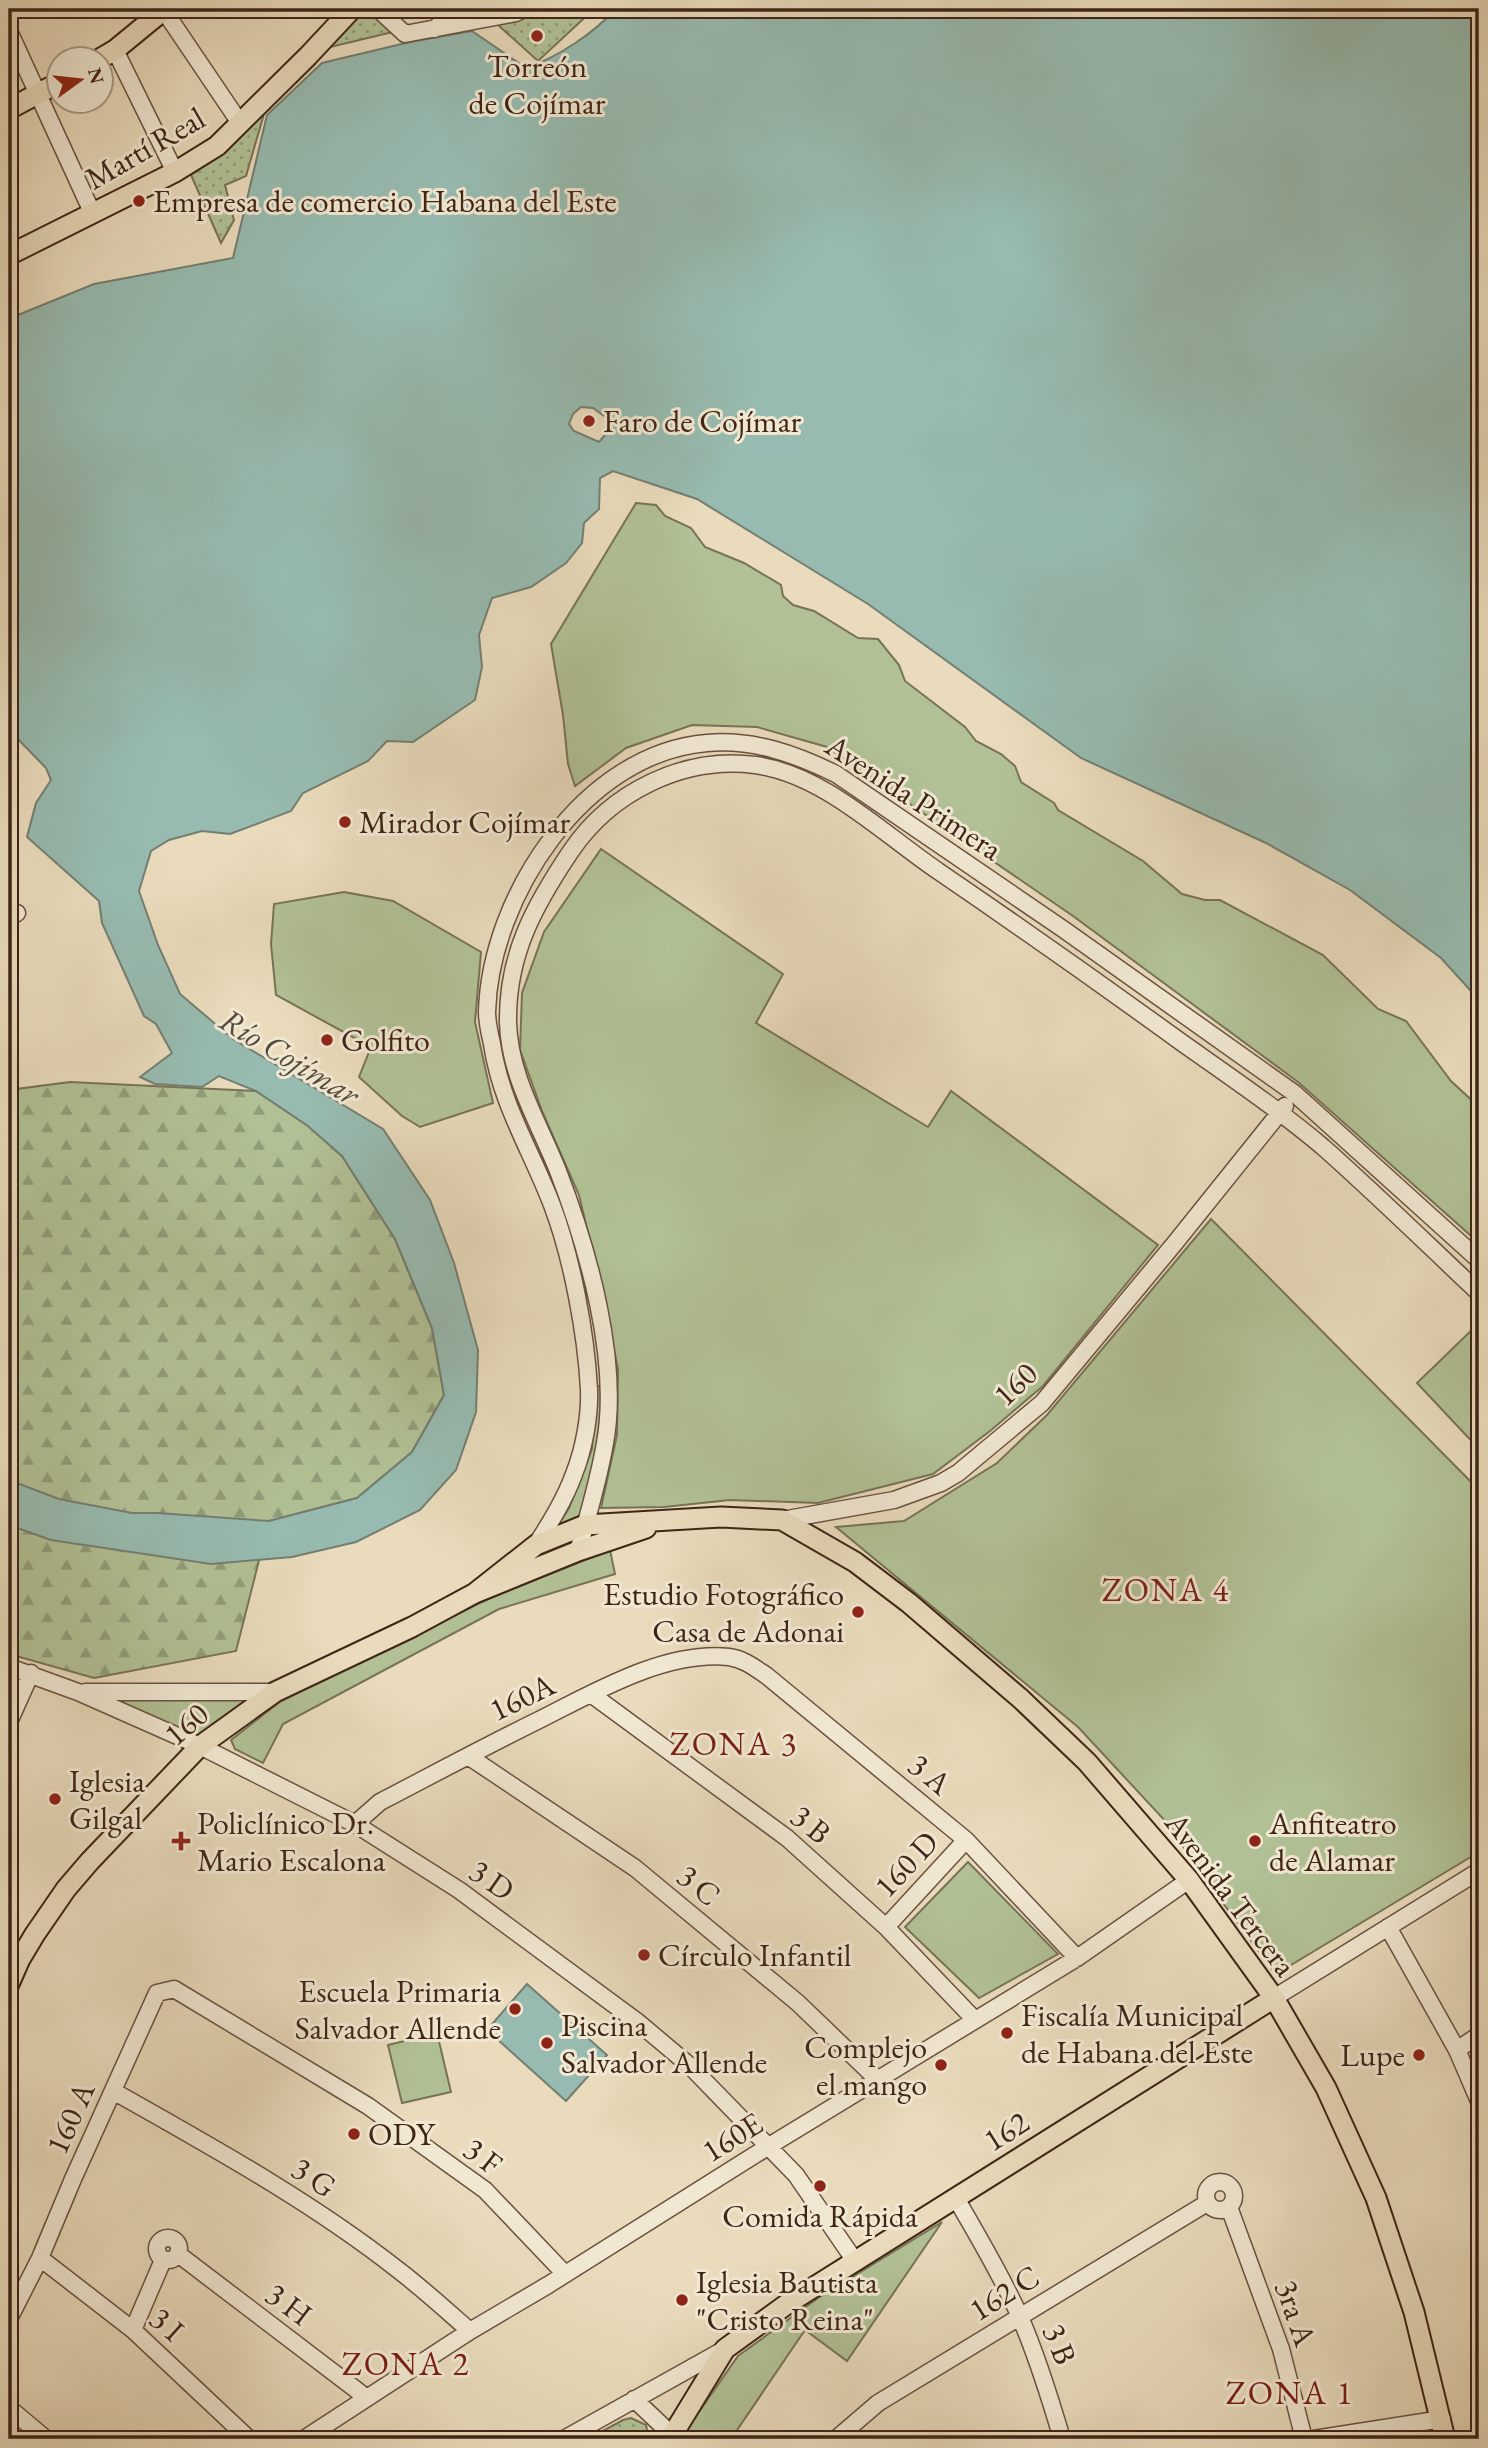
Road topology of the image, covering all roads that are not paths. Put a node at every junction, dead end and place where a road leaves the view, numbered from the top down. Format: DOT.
graph roads {
  1 [pos="164,9"];
  2 [pos="352,9"];
  3 [pos="377,9"];
  4 [pos="454,9"];
  5 [pos="517,10"];
  6 [pos="435,29"];
  7 [pos="9,31"];
  8 [pos="116,47"];
  9 [pos="116,72"];
  10 [pos="46,90"];
  11 [pos="38,94"];
  12 [pos="9,109"];
  13 [pos="240,122"];
  14 [pos="175,172"];
  15 [pos="92,212"];
  16 [pos="9,255"];
  17 [pos="836,775"];
  18 [pos="828,792"];
  19 [pos="574,811"];
  20 [pos="590,827"];
  21 [pos="1063,929"];
  22 [pos="1052,949"];
  23 [pos="1294,1093"];
  24 [pos="1280,1113"];
  25 [pos="1479,1260"];
  26 [pos="1479,1293"];
  27 [pos="782,1520"];
  28 [pos="663,1522"];
  29 [pos="585,1525"];
  30 [pos="536,1545"];
  31 [pos="578,1551"];
  32 [pos="557,1560"];
  33 [pos="475,1593"];
  34 [pos="729,1657"];
  35 [pos="9,1667"];
  36 [pos="31,1674"];
  37 [pos="78,1692"];
  38 [pos="275,1692"];
  39 [pos="591,1694"];
  40 [pos="9,1722"];
  41 [pos="200,1746"];
  42 [pos="468,1756"];
  43 [pos="355,1824"];
  44 [pos="966,1840"];
  45 [pos="1479,1871"];
  46 [pos="1189,1880"];
  47 [pos="886,1927"];
  48 [pos="1388,1927"];
  49 [pos="1077,1958"];
  50 [pos="9,1984"];
  51 [pos="174,1990"];
  52 [pos="1274,1998"];
  53 [pos="975,2020"];
  54 [pos="1479,2035"];
  55 [pos="1457,2050"];
  56 [pos="878,2080"];
  57 [pos="113,2091"];
  58 [pos="1479,2101"];
  59 [pos="769,2146"];
  60 [pos="956,2198"];
  61 [pos="1207,2203"];
  62 [pos="1229,2207"];
  63 [pos="40,2258"];
  64 [pos="855,2261"];
  65 [pos="565,2274"];
  66 [pos="1020,2316"];
  67 [pos="9,2319"];
  68 [pos="133,2329"];
  69 [pos="470,2331"];
  70 [pos="726,2350"];
  71 [pos="367,2398"];
  72 [pos="634,2399"];
  73 [pos="9,2408"];
  74 [pos="1441,2419"];
  75 [pos="671,2437"];
  76 [pos="46,2439"];
  77 [pos="249,2439"];
  78 [pos="304,2439"];
  79 [pos="564,2439"];
  80 [pos="836,2439"];
  81 [pos="1062,2439"];
  82 [pos="1304,2439"];
  83 [pos="1314,2439"];
  84 [pos="1445,2439"];
  1 -- 8 [label="main road"];
  1 -- 13 [label="street"];
  2 -- 13 [label="main road, Martí Real"];
  3 -- 6 [label="street"];
  4 -- 6 [label="street"];
  5 -- 6 [label="street"];
  7 -- 11 [label="street"];
  9 -- 14 [label="street"];
  10 -- 11 [label="main road"];
  11 -- 12 [label="main road"];
  11 -- 15 [label="street"];
  13 -- 14 [label="main road, Martí Real"];
  14 -- 15 [label="main road, Martí Real"];
  15 -- 16 [label="main road, Martí Real"];
  17 -- 18 [label="street"];
  17 -- 19 [label="street, Avenida Primera"];
  17 -- 21 [label="street, Avenida Primera"];
  18 -- 20 [label="street, Avenida Primera"];
  18 -- 22 [label="street, Avenida Primera"];
  19 -- 20 [label="street"];
  19 -- 30 [label="street, Avenida Primera"];
  20 -- 29 [label="street, Avenida Primera"];
  21 -- 22 [label="street"];
  21 -- 23 [label="street, Avenida Primera"];
  22 -- 24 [label="street, Avenida Primera"];
  23 -- 24 [label="street, 160"];
  23 -- 25 [label="street, Avenida Primera"];
  24 -- 26 [label="street, Avenida Primera"];
  24 -- 27 [label="street, 160"];
  27 -- 28 [label="main road, 160"];
  27 -- 46 [label="main road, Avenida Tercera"];
  28 -- 29 [label="main road, 160"];
  28 -- 31 [label="main road, 160"];
  29 -- 30 [label="main road, 160"];
  29 -- 31 [label="street, Avenida Primera"];
  30 -- 32 [label="main road"];
  30 -- 33 [label="main road, 160"];
  31 -- 32 [label="main road, 160"];
  32 -- 33 [label="main road, 160"];
  33 -- 38 [label="main road, 160"];
  34 -- 39 [label="street, 160A"];
  34 -- 44 [label="street, 3 A"];
  35 -- 36 [label="street, 3 D"];
  36 -- 37 [label="street, 3 D"];
  36 -- 40 [label="street"];
  37 -- 38 [label="street"];
  37 -- 41 [label="street, 3 D"];
  38 -- 41 [label="main road, 160"];
  39 -- 42 [label="street, 160A"];
  39 -- 47 [label="street, 3 B"];
  41 -- 43 [label="street, 3 D"];
  41 -- 50 [label="main road, 160"];
  42 -- 43 [label="street, 160A"];
  42 -- 56 [label="street, 3 C"];
  43 -- 59 [label="street, 3 D"];
  44 -- 47 [label="street, 160 D"];
  44 -- 49 [label="street, 3 A"];
  45 -- 48 [label="street, 162"];
  46 -- 49 [label="street, 160E"];
  46 -- 52 [label="main road, Avenida Tercera"];
  47 -- 53 [label="street, 3 B"];
  48 -- 52 [label="street, 162"];
  48 -- 55 [label="street"];
  49 -- 53 [label="street, 160E"];
  51 -- 57 [label="street, 160 A"];
  51 -- 65 [label="street, 3 F"];
  52 -- 60 [label="main road, 162"];
  52 -- 74 [label="main road, Avenida Tercera"];
  53 -- 56 [label="street, 160E"];
  54 -- 55 [label="street"];
  55 -- 58 [label="street"];
  56 -- 59 [label="street, 160E"];
  57 -- 63 [label="street, 160 A"];
  57 -- 69 [label="street, 3 G"];
  59 -- 64 [label="street, 3 D"];
  59 -- 65 [label="street, 160E"];
  60 -- 64 [label="main road, 162"];
  60 -- 66 [label="street, 3 B"];
  61 -- 62 [label="street"];
  61 -- 62 [label="street"];
  61 -- 66 [label="street, 162 C"];
  62 -- 82 [label="street, 3ra A"];
  63 -- 67 [label="street, 160 A"];
  63 -- 68 [label="street, 3 I"];
  64 -- 70 [label="main road, 162"];
  65 -- 69 [label="street, 160E"];
  66 -- 80 [label="street, 162 C"];
  66 -- 81 [label="street, 3 B"];
  68 -- 71 [label="street, 3 H"];
  68 -- 77 [label="street, 3 I"];
  69 -- 71 [label="street, 160E"];
  70 -- 72 [label="street, 162"];
  70 -- 75 [label="main road"];
  71 -- 78 [label="street, 160E"];
  72 -- 75 [label="street"];
  72 -- 79 [label="street, 162"];
  73 -- 76 [label="street"];
  74 -- 83 [label="street"];
  74 -- 84 [label="main road, Avenida Tercera"];
}
